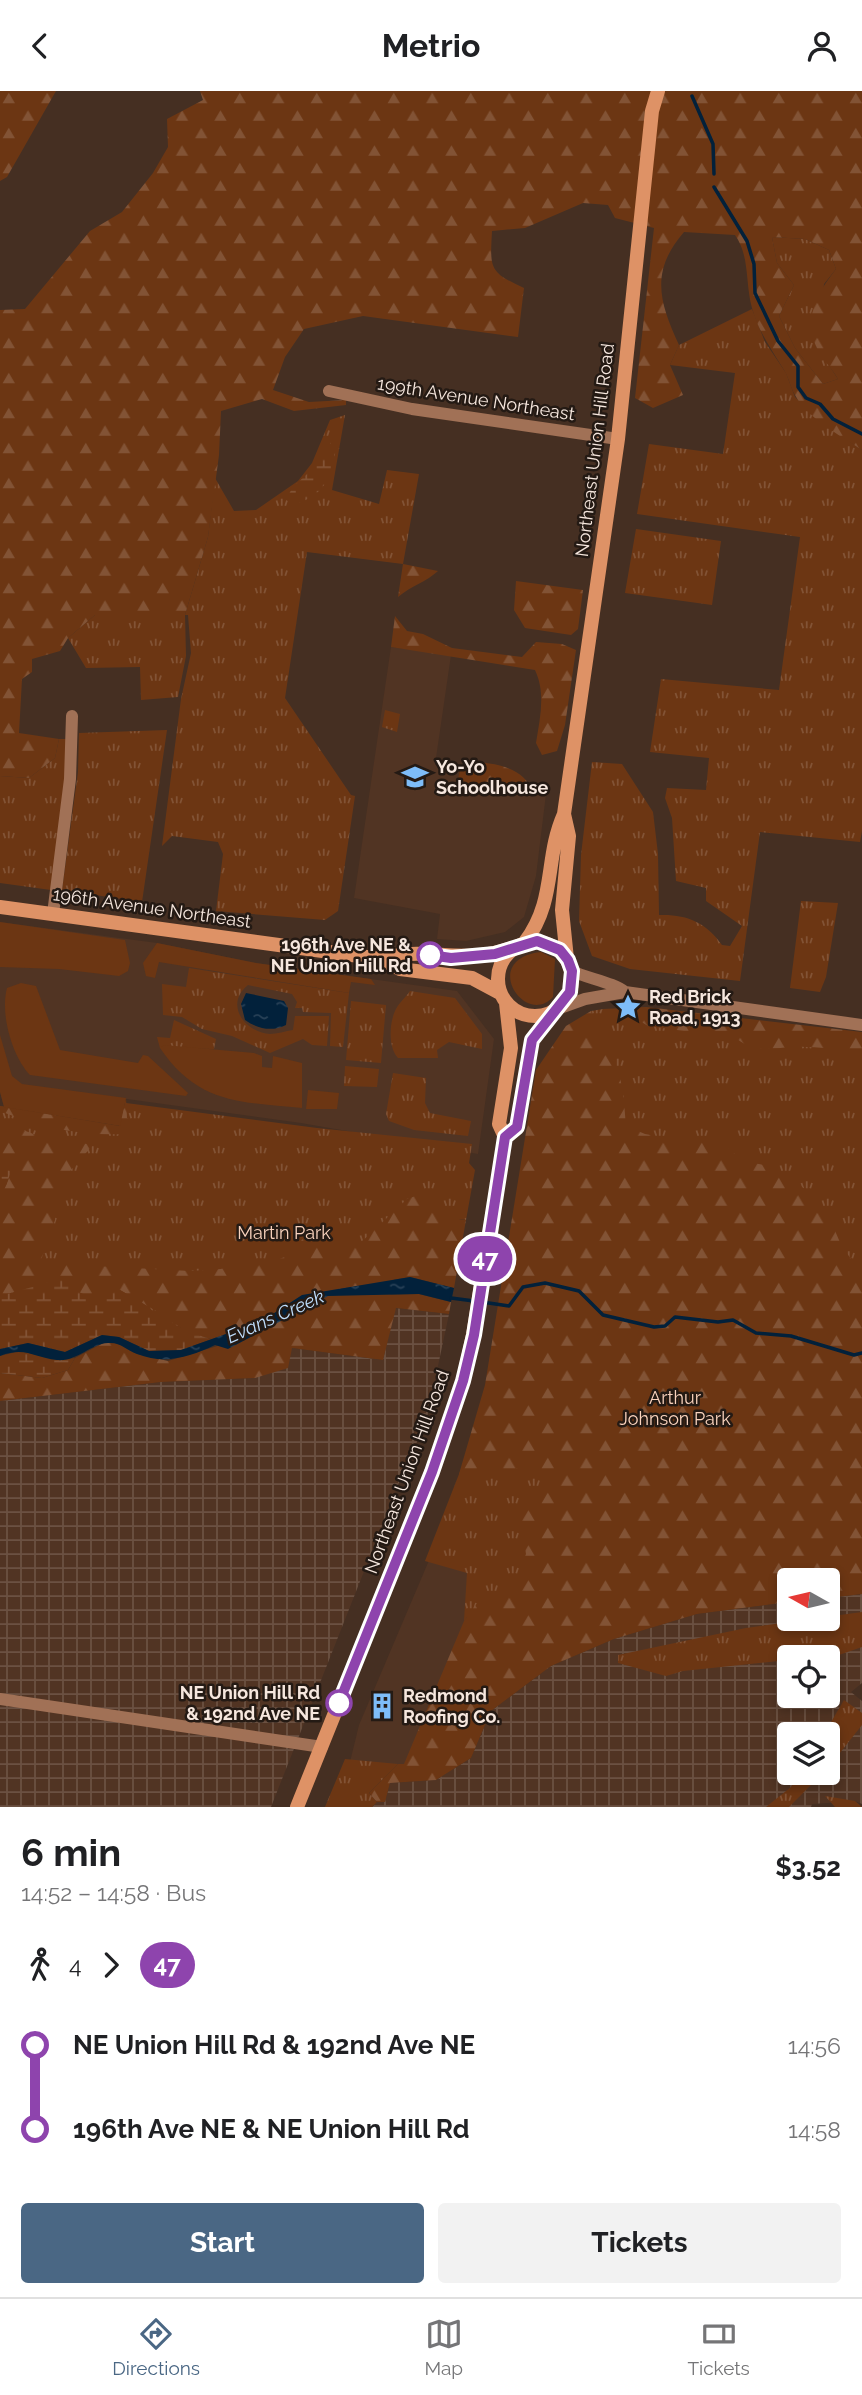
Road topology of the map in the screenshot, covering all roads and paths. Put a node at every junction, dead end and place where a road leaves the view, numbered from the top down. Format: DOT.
graph roads {
  1 [pos="658,91"];
  2 [pos="329,391"];
  3 [pos="618,439"];
  4 [pos="72,716"];
  5 [pos="565,814"];
  6 [pos="0,907"];
  7 [pos="53,914"];
  8 [pos="521,944"];
  9 [pos="382,959"];
  10 [pos="570,965"];
  11 [pos="625,992"];
  12 [pos="503,998"];
  13 [pos="555,1011"];
  14 [pos="862,1025"];
  15 [pos="505,1137"];
  16 [pos="0,1699"];
  17 [pos="321,1747"];
  18 [pos="297,1807"];
  1 -- 3 [label="street, Northeast Union Hill Road"];
  2 -- 3 [label="street, 199th Avenue Northeast"];
  3 -- 5 [label="street, Northeast Union Hill Road"];
  4 -- 7 [label="street"];
  5 -- 8 [label="street, Northeast Union Hill Road"];
  5 -- 10 [label="street, Northeast Union Hill Road"];
  6 -- 7 [label="street, 196th Avenue Northeast"];
  7 -- 9 [label="street, 196th Avenue Northeast"];
  8 -- 9 [label="street, 196th Avenue Northeast"];
  8 -- 10 [label="street"];
  8 -- 12 [label="street"];
  9 -- 12 [label="street, 196th Avenue Northeast"];
  10 -- 11 [label="street"];
  10 -- 13 [label="street"];
  11 -- 13 [label="street"];
  11 -- 14 [label="street"];
  12 -- 13 [label="street"];
  12 -- 15 [label="street, Northeast Union Hill Road"];
  13 -- 15 [label="street, Northeast Union Hill Road"];
  15 -- 17 [label="street, Northeast Union Hill Road"];
  16 -- 17 [label="street"];
  17 -- 18 [label="street, Northeast Union Hill Road"];
}
